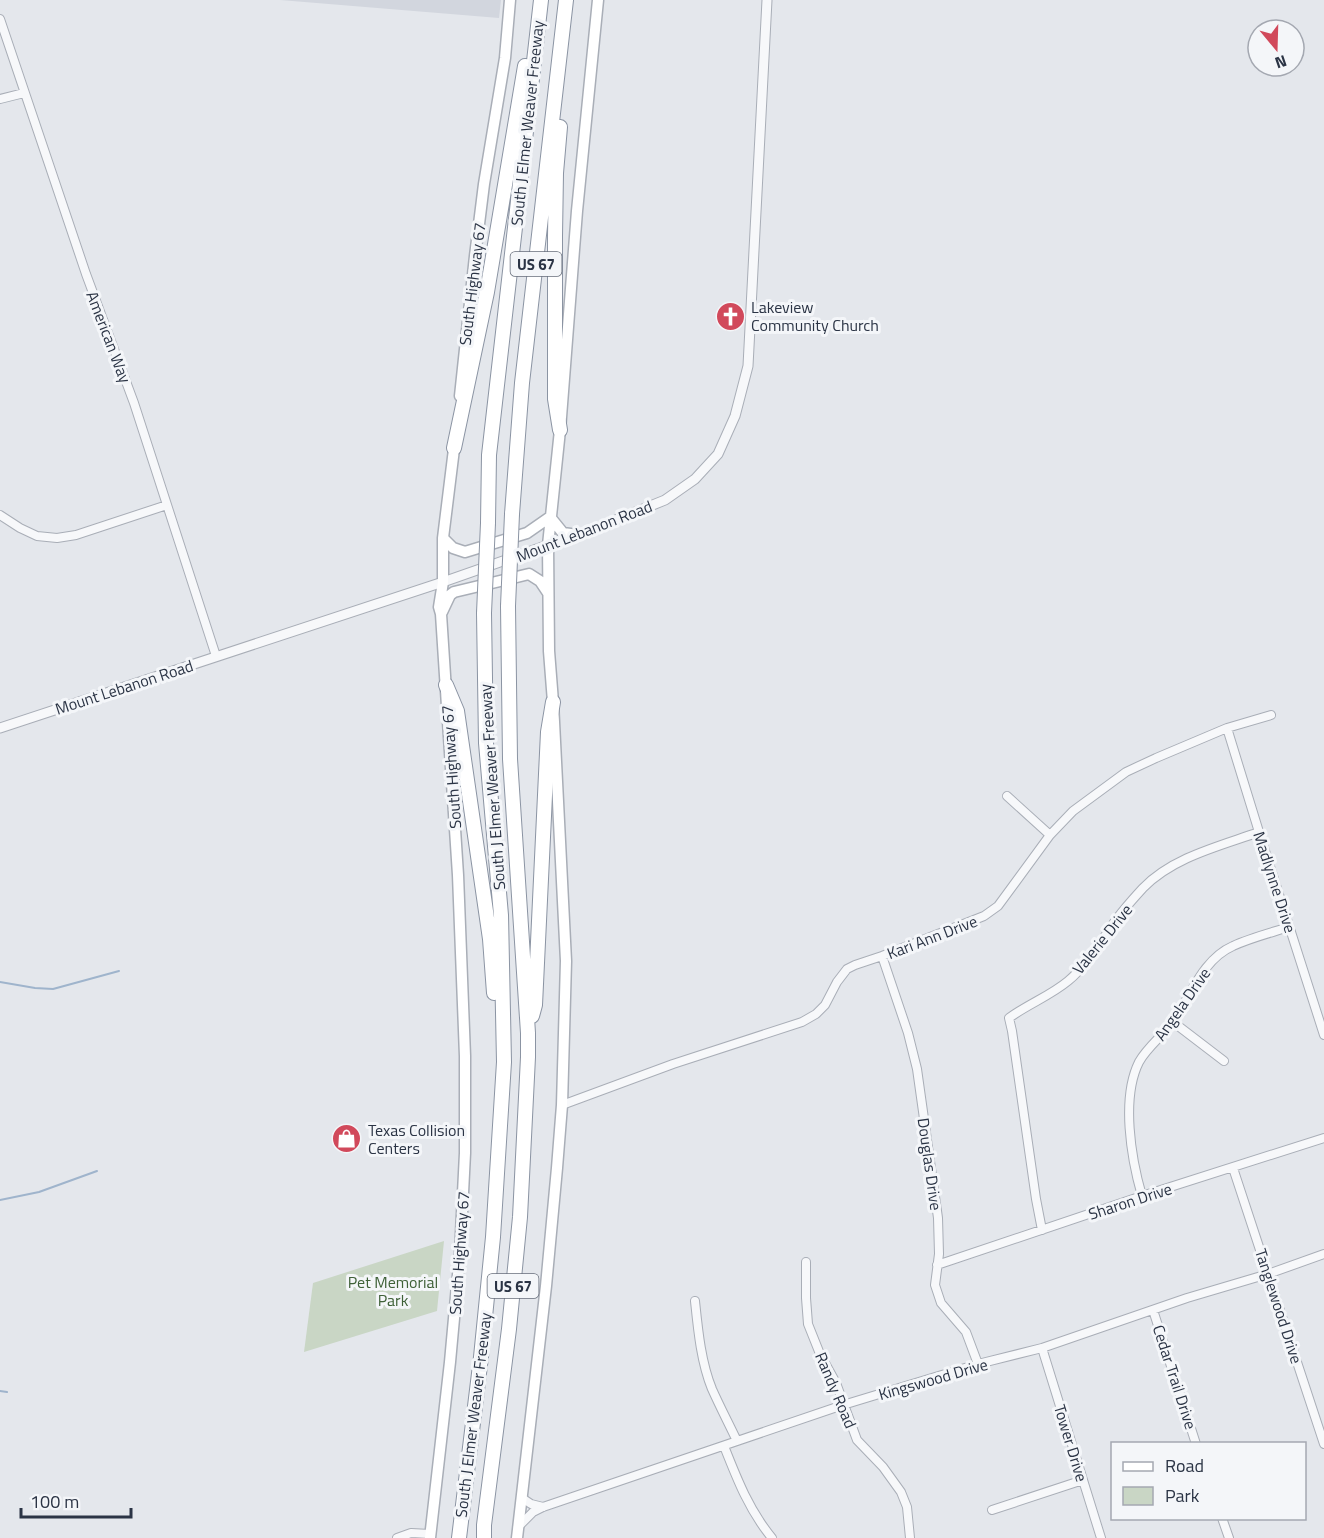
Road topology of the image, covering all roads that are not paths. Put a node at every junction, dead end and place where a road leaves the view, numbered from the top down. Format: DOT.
graph roads {
  1 [pos="510,0"];
  2 [pos="541,0"];
  3 [pos="566,0"];
  4 [pos="598,0"];
  5 [pos="767,0"];
  6 [pos="564,15"];
  7 [pos="0,19"];
  8 [pos="537,40"];
  9 [pos="24,93"];
  10 [pos="0,99"];
  11 [pos="560,430"];
  12 [pos="454,448"];
  13 [pos="167,505"];
  14 [pos="0,515"];
  15 [pos="550,517"];
  16 [pos="578,535"];
  17 [pos="443,538"];
  18 [pos="548,546"];
  19 [pos="443,582"];
  20 [pos="548,593"];
  21 [pos="441,614"];
  22 [pos="216,656"];
  23 [pos="446,685"];
  24 [pos="553,702"];
  25 [pos="1271,715"];
  26 [pos="0,728"];
  27 [pos="1227,728"];
  28 [pos="1007,796"];
  29 [pos="1259,832"];
  30 [pos="1050,835"];
  31 [pos="1289,927"];
  32 [pos="882,956"];
  33 [pos="1173,1022"];
  34 [pos="528,1033"];
  35 [pos="1324,1035"];
  36 [pos="1224,1061"];
  37 [pos="504,1062"];
  38 [pos="562,1105"];
  39 [pos="1324,1138"];
  40 [pos="1233,1168"];
  41 [pos="1142,1196"];
  42 [pos="1042,1230"];
  43 [pos="1324,1254"];
  44 [pos="806,1262"];
  45 [pos="937,1265"];
  46 [pos="1268,1274"];
  47 [pos="695,1301"];
  48 [pos="1153,1310"];
  49 [pos="1042,1348"];
  50 [pos="978,1364"];
  51 [pos="843,1406"];
  52 [pos="737,1441"];
  53 [pos="1196,1442"];
  54 [pos="1324,1444"];
  55 [pos="724,1446"];
  56 [pos="1083,1480"];
  57 [pos="522,1498"];
  58 [pos="543,1507"];
  59 [pos="992,1510"];
  60 [pos="1223,1520"];
  61 [pos="518,1533"];
  62 [pos="430,1536"];
  63 [pos="397,1538"];
  64 [pos="459,1538"];
  65 [pos="483,1538"];
  66 [pos="772,1538"];
  67 [pos="910,1538"];
  68 [pos="1101,1538"];
  69 [pos="1229,1538"];
  1 -- 12 [label="main road, South Highway 67"];
  2 -- 8 [label="highway, South J Elmer Weaver Freeway / US 67"];
  3 -- 6 [label="highway, South J Elmer Weaver Freeway / US 67"];
  4 -- 11 [label="main road"];
  5 -- 16 [label="street, Mount Lebanon Road"];
  6 -- 11 [label="highway"];
  6 -- 34 [label="highway, South J Elmer Weaver Freeway / US 67, bridge"];
  7 -- 9 [label="street, American Way"];
  8 -- 12 [label="highway"];
  8 -- 37 [label="highway, South J Elmer Weaver Freeway / US 67, bridge"];
  9 -- 10 [label="street"];
  9 -- 13 [label="street, American Way"];
  11 -- 15 [label="main road"];
  12 -- 17 [label="main road, South Highway 67"];
  13 -- 14 [label="street"];
  13 -- 22 [label="street, American Way"];
  15 -- 16 [label="main road"];
  15 -- 17 [label="main road"];
  15 -- 18 [label="main road"];
  16 -- 18 [label="street, Mount Lebanon Road"];
  17 -- 19 [label="main road, South Highway 67"];
  18 -- 19 [label="street, Mount Lebanon Road"];
  18 -- 20 [label="main road"];
  19 -- 21 [label="main road, South Highway 67"];
  19 -- 22 [label="street, Mount Lebanon Road"];
  20 -- 21 [label="main road"];
  20 -- 24 [label="main road"];
  21 -- 23 [label="main road, South Highway 67"];
  22 -- 26 [label="street, Mount Lebanon Road"];
  23 -- 37 [label="highway"];
  23 -- 62 [label="main road, South Highway 67"];
  24 -- 34 [label="highway"];
  24 -- 38 [label="main road"];
  25 -- 27 [label="street, Kari Ann Drive"];
  27 -- 29 [label="street, Madlynne Drive"];
  27 -- 30 [label="street, Kari Ann Drive"];
  28 -- 30 [label="street"];
  29 -- 31 [label="street, Madlynne Drive"];
  29 -- 42 [label="street, Valerie Drive"];
  30 -- 32 [label="street, Kari Ann Drive"];
  31 -- 33 [label="street, Angela Drive"];
  31 -- 35 [label="street, Madlynne Drive"];
  32 -- 38 [label="street, Kari Ann Drive"];
  32 -- 45 [label="street, Douglas Drive"];
  33 -- 36 [label="street"];
  33 -- 41 [label="street, Angela Drive"];
  34 -- 65 [label="highway, South J Elmer Weaver Freeway / US 67"];
  37 -- 64 [label="highway, South J Elmer Weaver Freeway / US 67"];
  38 -- 57 [label="main road"];
  39 -- 40 [label="street, Sharon Drive"];
  40 -- 41 [label="street, Sharon Drive"];
  40 -- 46 [label="street, Tanglewood Drive"];
  41 -- 42 [label="street, Sharon Drive"];
  42 -- 45 [label="street, Sharon Drive"];
  43 -- 46 [label="street, Kingswood Drive"];
  44 -- 51 [label="street, Randy Road"];
  45 -- 50 [label="street, Douglas Drive"];
  46 -- 48 [label="street, Kingswood Drive"];
  46 -- 54 [label="street, Tanglewood Drive"];
  47 -- 52 [label="street"];
  48 -- 49 [label="street, Kingswood Drive"];
  48 -- 53 [label="street, Cedar Trail Drive"];
  49 -- 50 [label="street, Kingswood Drive"];
  49 -- 56 [label="street, Tower Drive"];
  50 -- 51 [label="street, Kingswood Drive"];
  51 -- 52 [label="street, Kingswood Drive"];
  51 -- 67 [label="street, Randy Road"];
  52 -- 55 [label="street, Kingswood Drive"];
  55 -- 58 [label="street, Kingswood Drive"];
  55 -- 66 [label="street"];
  56 -- 59 [label="street"];
  56 -- 68 [label="street, Tower Drive"];
  57 -- 58 [label="street"];
  57 -- 61 [label="main road"];
  58 -- 61 [label="street, Kingswood Drive"];
  60 -- 69 [label="street"];
  62 -- 63 [label="street"];
}
